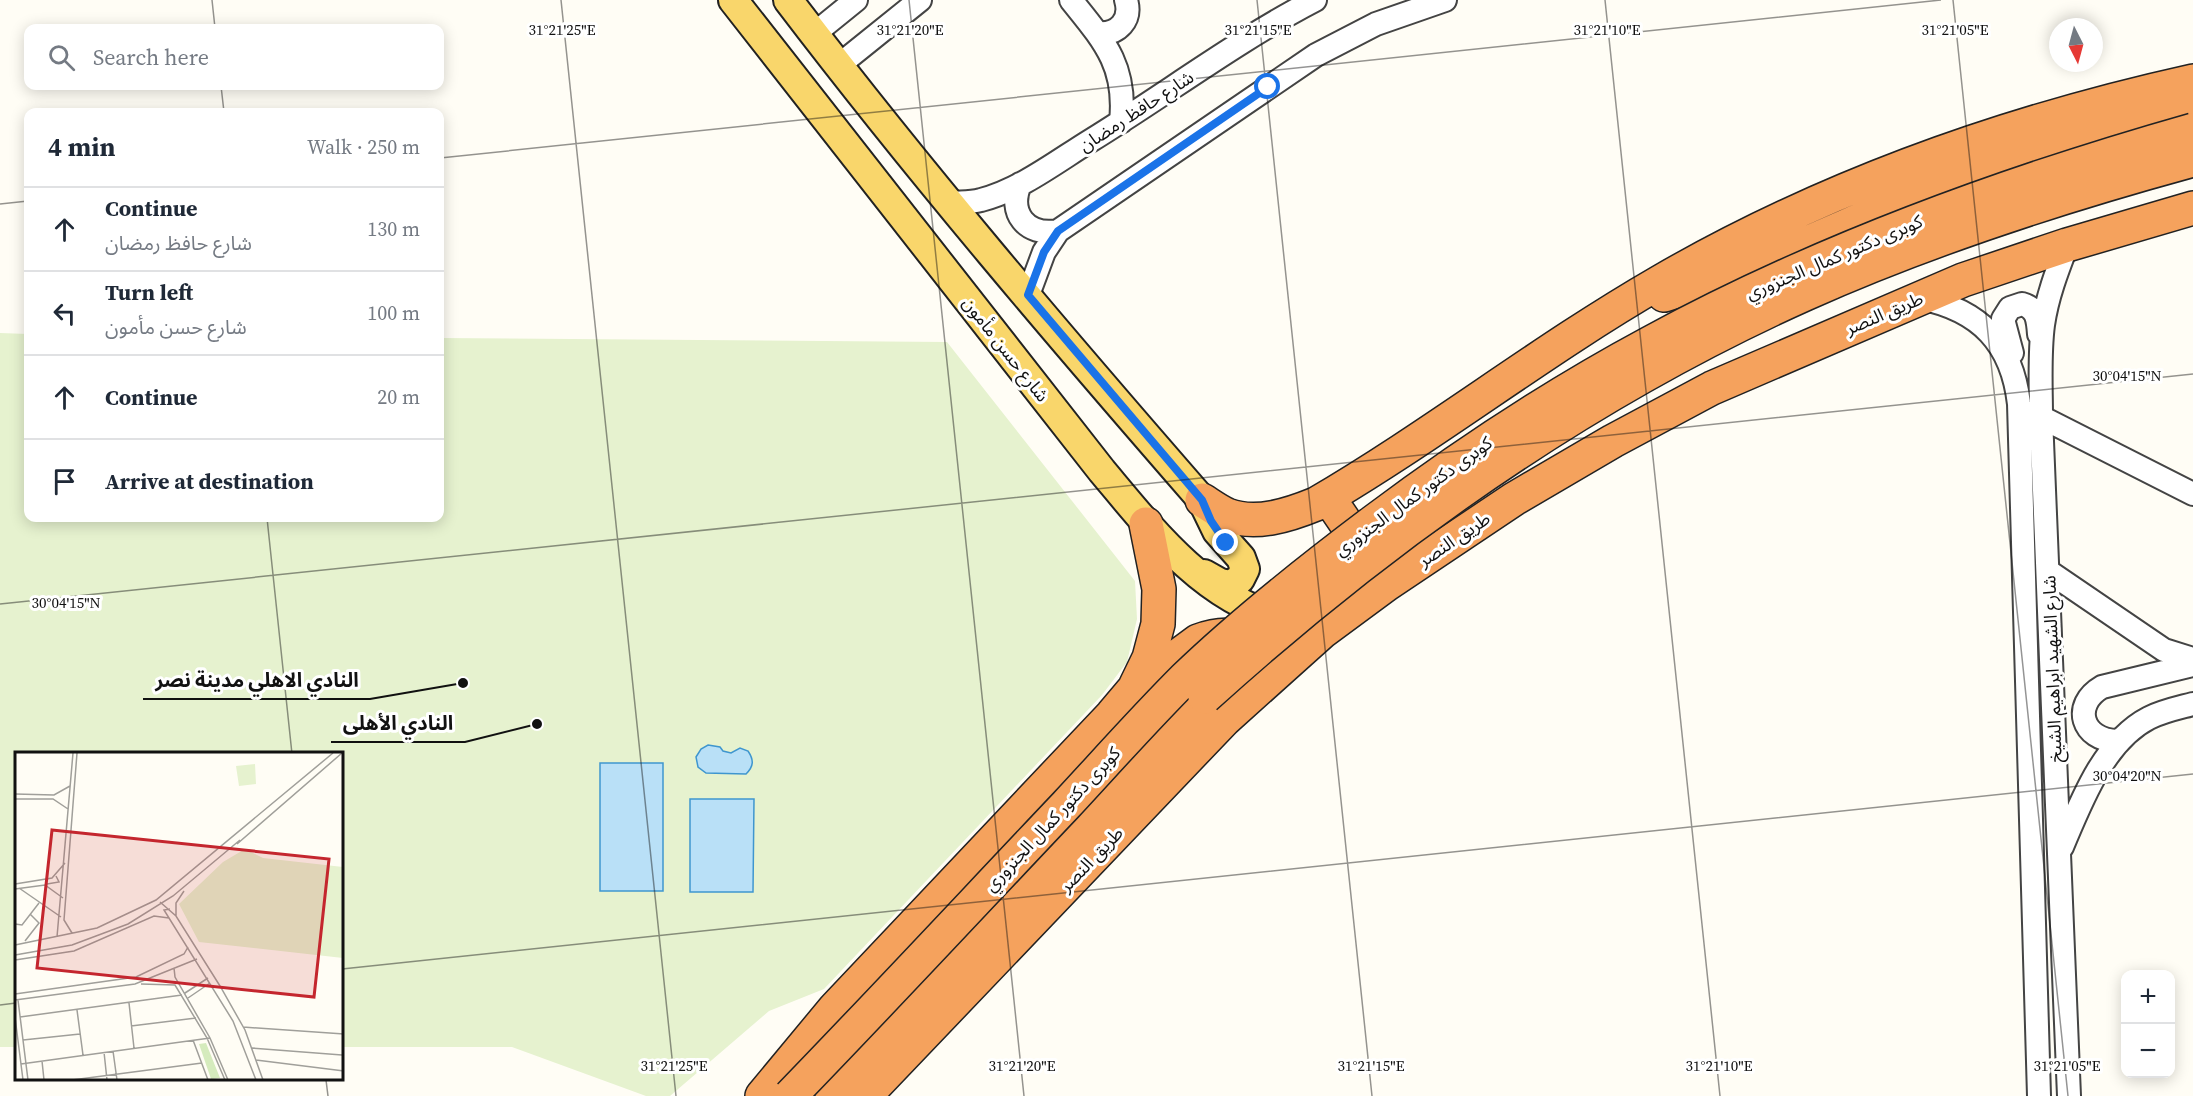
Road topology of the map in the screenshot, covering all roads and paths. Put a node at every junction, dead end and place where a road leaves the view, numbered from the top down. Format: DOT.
graph roads {
  1 [pos="733,0"];
  2 [pos="788,0"];
  3 [pos="856,0"];
  4 [pos="920,0"];
  5 [pos="1071,0"];
  6 [pos="1126,0"];
  7 [pos="1315,0"];
  8 [pos="1445,0"];
  9 [pos="1098,33"];
  10 [pos="814,34"];
  11 [pos="838,66"];
  12 [pos="2193,81"];
  13 [pos="2193,109"];
  14 [pos="1121,122"];
  15 [pos="2193,130"];
  16 [pos="2193,160"];
  17 [pos="1020,184"];
  18 [pos="949,203"];
  19 [pos="2190,206"];
  20 [pos="1058,231"];
  21 [pos="2057,237"];
  22 [pos="1028,295"];
  23 [pos="1920,298"];
  24 [pos="1619,307"];
  25 [pos="2041,347"];
  26 [pos="1756,368"];
  27 [pos="2016,383"];
  28 [pos="2041,417"];
  29 [pos="2193,494"];
  30 [pos="1328,497"];
  31 [pos="1202,500"];
  32 [pos="1146,524"];
  33 [pos="1188,564"];
  34 [pos="2048,571"];
  35 [pos="1387,584"];
  36 [pos="1333,624"];
  37 [pos="2193,659"];
  38 [pos="2193,665"];
  39 [pos="1272,677"];
  40 [pos="1134,688"];
  41 [pos="2193,704"];
  42 [pos="2117,741"];
  43 [pos="2059,854"];
  44 [pos="762,1096"];
  45 [pos="790,1096"];
  46 [pos="832,1096"];
  47 [pos="865,1096"];
  48 [pos="2039,1096"];
  49 [pos="2068,1096"];
  1 -- 32 [label="main road, شارع حسن مأمون"];
  2 -- 10 [label="main road"];
  3 -- 10 [label="street"];
  4 -- 11 [label="street"];
  5 -- 9 [label="street"];
  6 -- 9 [label="street"];
  7 -- 14 [label="street, شارع حافظ رمضان"];
  8 -- 20 [label="street"];
  9 -- 14 [label="street"];
  10 -- 11 [label="main road"];
  11 -- 18 [label="main road"];
  12 -- 24 [label="highway"];
  13 -- 24 [label="highway"];
  14 -- 17 [label="street, شارع حافظ رمضان"];
  15 -- 45 [label="highway, كوبرى دكتور كمال الجنزوري, bridge"];
  16 -- 46 [label="highway, كوبرى دكتور كمال الجنزوري, bridge"];
  17 -- 18 [label="street, شارع حافظ رمضان"];
  17 -- 20 [label="street"];
  18 -- 22 [label="main road"];
  19 -- 21 [label="highway"];
  20 -- 22 [label="street"];
  21 -- 23 [label="highway, طريق النصر"];
  21 -- 25 [label="street, شارع الشهيد ابراهيم الشيخ"];
  21 -- 26 [label="highway"];
  22 -- 31 [label="main road"];
  23 -- 26 [label="highway, طريق النصر"];
  23 -- 27 [label="street, شارع الشهيد ابراهيم الشيخ"];
  24 -- 30 [label="highway"];
  25 -- 27 [label="street"];
  25 -- 28 [label="street, شارع الشهيد ابراهيم الشيخ"];
  26 -- 35 [label="highway, طريق النصر"];
  27 -- 48 [label="street, شارع الشهيد ابراهيم الشيخ"];
  28 -- 29 [label="street"];
  28 -- 34 [label="street, شارع الشهيد ابراهيم الشيخ"];
  30 -- 31 [label="highway"];
  30 -- 35 [label="highway"];
  31 -- 33 [label="main road"];
  32 -- 33 [label="main road, شارع حسن مأمون"];
  32 -- 40 [label="highway"];
  33 -- 36 [label="main road, شارع حسن مأمون"];
  34 -- 37 [label="street"];
  34 -- 43 [label="street, شارع الشهيد ابراهيم الشيخ"];
  35 -- 36 [label="highway, طريق النصر"];
  36 -- 39 [label="highway, طريق النصر"];
  38 -- 42 [label="street"];
  39 -- 40 [label="highway"];
  39 -- 47 [label="highway, طريق النصر"];
  40 -- 44 [label="highway"];
  41 -- 42 [label="street"];
  42 -- 43 [label="street"];
  43 -- 49 [label="street, شارع الشهيد ابراهيم الشيخ"];
}
